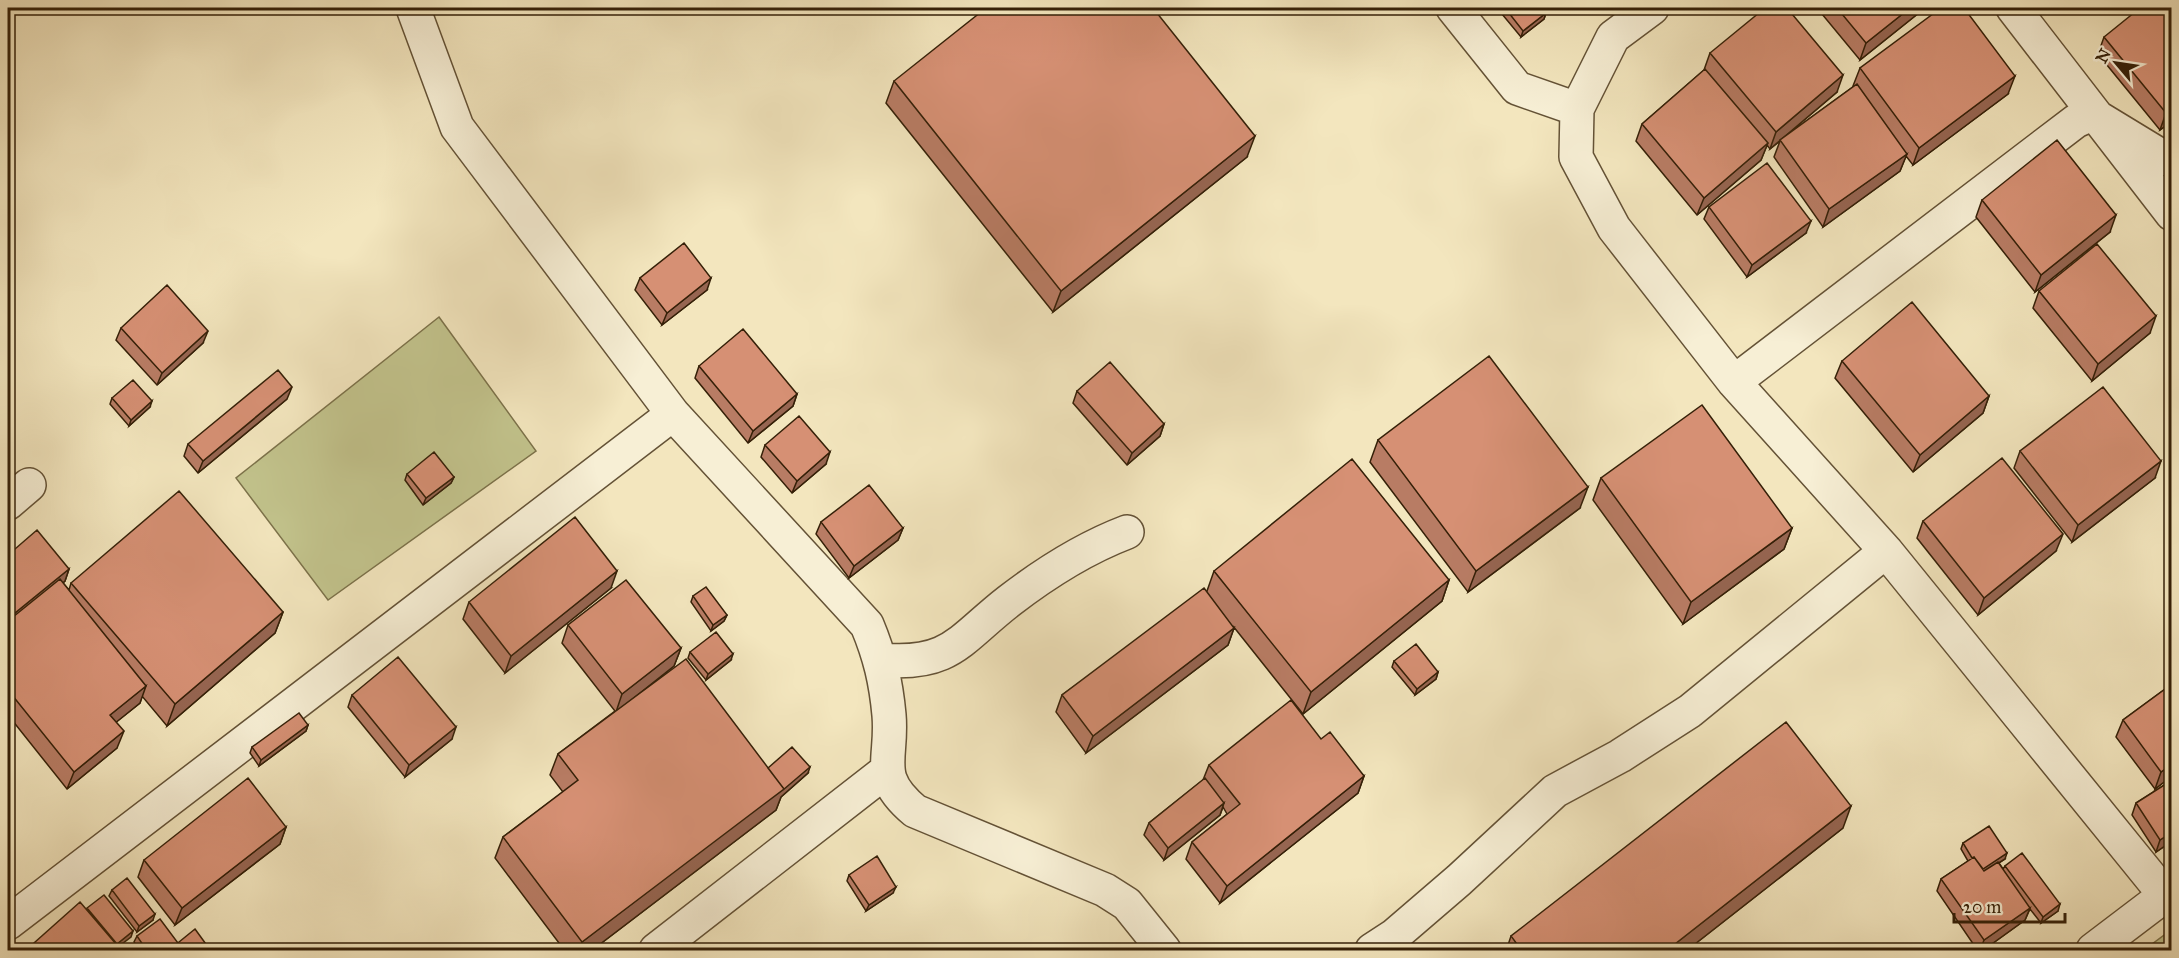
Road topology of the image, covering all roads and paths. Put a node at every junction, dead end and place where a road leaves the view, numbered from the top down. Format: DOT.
graph roads {
  1 [pos="413,8"];
  2 [pos="1453,8"];
  3 [pos="1652,8"];
  4 [pos="2013,8"];
  5 [pos="1577,109"];
  6 [pos="2092,114"];
  7 [pos="2172,156"];
  8 [pos="2172,214"];
  9 [pos="1734,382"];
  10 [pos="672,414"];
  11 [pos="1126,532"];
  12 [pos="1886,551"];
  13 [pos="882,660"];
  14 [pos="886,771"];
  15 [pos="2168,893"];
  16 [pos="8,923"];
  17 [pos="656,951"];
  18 [pos="1164,951"];
  19 [pos="1372,951"];
  20 [pos="2093,951"];
  1 -- 10 [label="street"];
  2 -- 5 [label="street"];
  3 -- 5 [label="street"];
  4 -- 6 [label="street"];
  5 -- 9 [label="street"];
  6 -- 7 [label="street"];
  6 -- 8 [label="street"];
  6 -- 9 [label="street"];
  9 -- 12 [label="street"];
  10 -- 13 [label="street"];
  10 -- 16 [label="street"];
  11 -- 13 [label="street"];
  12 -- 15 [label="street"];
  12 -- 19 [label="street"];
  13 -- 14 [label="street"];
  14 -- 17 [label="street"];
  14 -- 18 [label="street"];
  15 -- 20 [label="street"];
}
